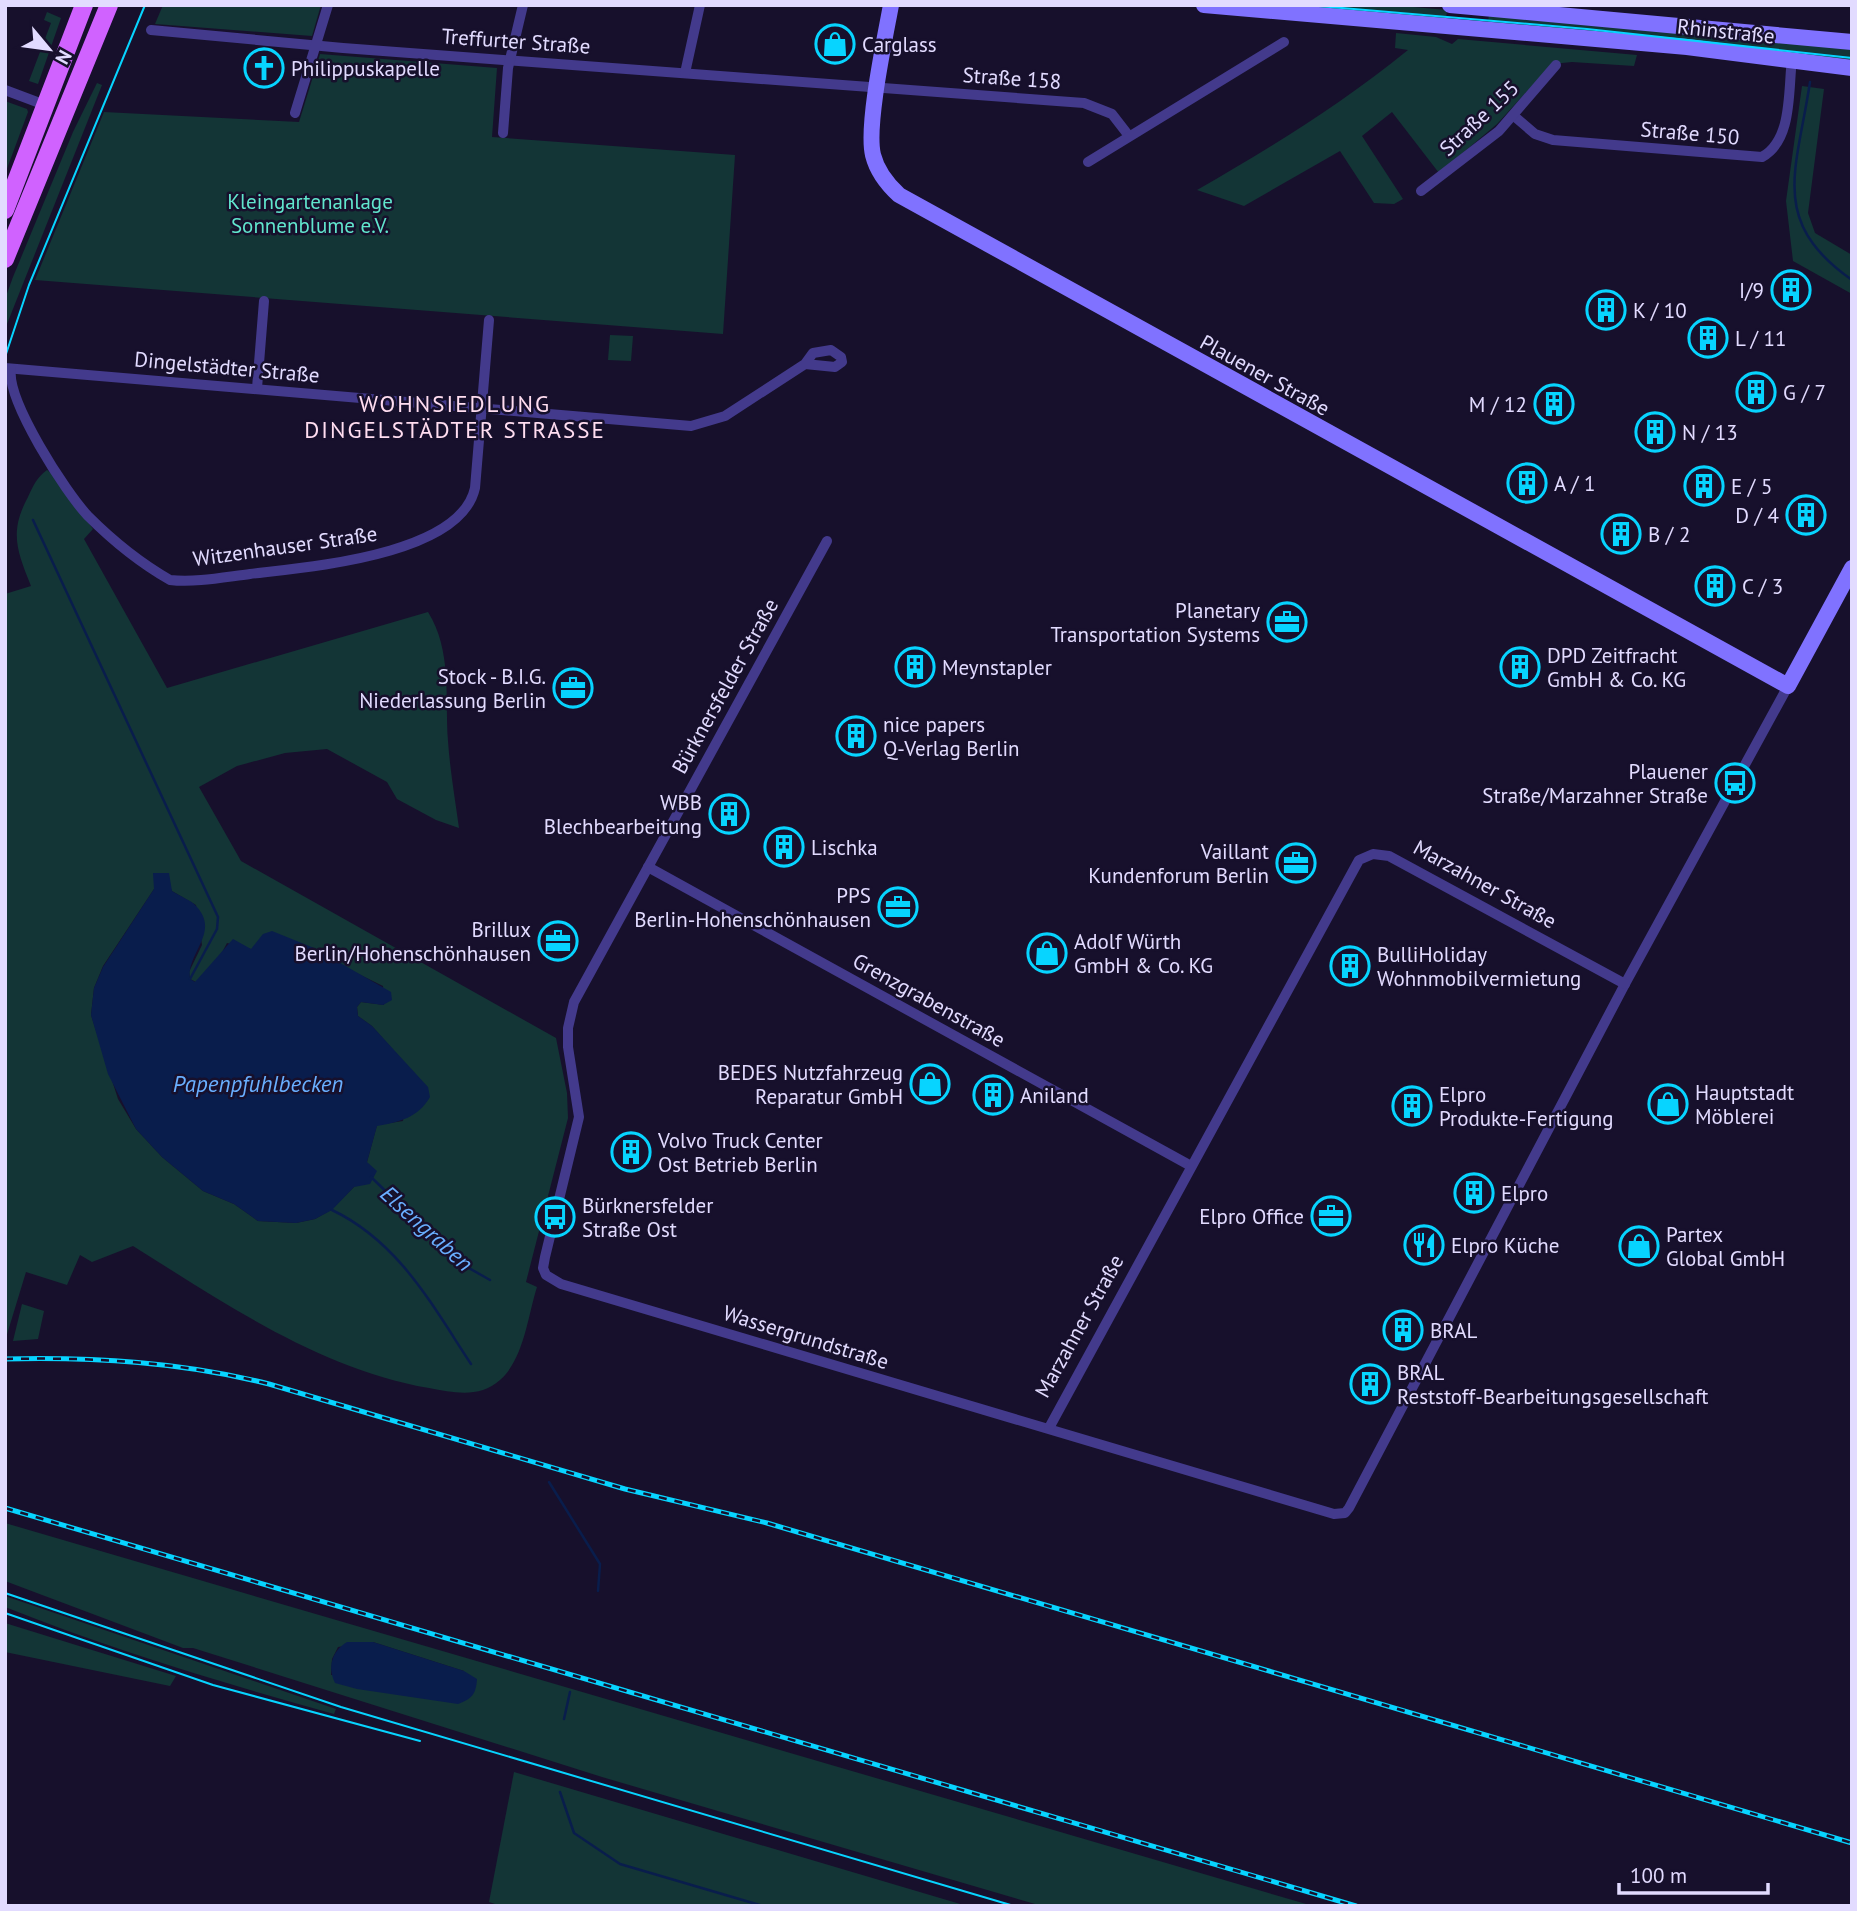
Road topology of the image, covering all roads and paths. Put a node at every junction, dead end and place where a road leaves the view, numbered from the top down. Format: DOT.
graph roads {
  1 [pos="84,5"];
  2 [pos="109,5"];
  3 [pos="328,5"];
  4 [pos="523,5"];
  5 [pos="699,5"];
  6 [pos="891,5"];
  7 [pos="1204,5"];
  8 [pos="1457,6"];
  9 [pos="151,30"];
  10 [pos="1284,42"];
  11 [pos="1852,42"];
  12 [pos="315,45"];
  13 [pos="510,59"];
  14 [pos="1792,59"];
  15 [pos="1556,65"];
  16 [pos="1852,68"];
  17 [pos="685,73"];
  18 [pos="878,88"];
  19 [pos="5,90"];
  20 [pos="45,105"];
  21 [pos="295,113"];
  22 [pos="1514,116"];
  23 [pos="503,133"];
  24 [pos="1129,136"];
  25 [pos="1088,162"];
  26 [pos="1421,191"];
  27 [pos="5,210"];
  28 [pos="5,259"];
  29 [pos="264,301"];
  30 [pos="489,320"];
  31 [pos="805,364"];
  32 [pos="8,368"];
  33 [pos="257,388"];
  34 [pos="482,409"];
  35 [pos="827,541"];
  36 [pos="1852,568"];
  37 [pos="1787,686"];
  38 [pos="648,867"];
  39 [pos="1625,984"];
  40 [pos="1191,1166"];
  41 [pos="552,1281"];
  42 [pos="1049,1428"];
  1 -- 20 [label="main road"];
  2 -- 28 [label="main road"];
  3 -- 12 [label="street"];
  4 -- 13 [label="street"];
  5 -- 17 [label="street"];
  6 -- 18 [label="street, Plauener Straße"];
  7 -- 14 [label="street, Rhinstraße"];
  8 -- 11 [label="street, Rhinstraße"];
  9 -- 12 [label="street, Treffurter Straße"];
  10 -- 24 [label="street"];
  12 -- 13 [label="street, Treffurter Straße"];
  12 -- 21 [label="street"];
  13 -- 17 [label="street, Treffurter Straße"];
  13 -- 23 [label="street"];
  14 -- 16 [label="street, Rhinstraße"];
  14 -- 22 [label="street, Straße 150"];
  15 -- 22 [label="street, Straße 155"];
  17 -- 18 [label="street, Treffurter Straße"];
  18 -- 24 [label="street, Straße 158"];
  18 -- 37 [label="street, Plauener Straße"];
  19 -- 20 [label="street"];
  20 -- 27 [label="main road"];
  22 -- 26 [label="street, Straße 155"];
  24 -- 25 [label="street"];
  29 -- 33 [label="street"];
  30 -- 34 [label="street, Witzenhauser Straße"];
  31 -- 34 [label="street, Dingelstädter Straße"];
  32 -- 33 [label="street, Dingelstädter Straße"];
  32 -- 34 [label="street, Witzenhauser Straße"];
  33 -- 34 [label="street, Dingelstädter Straße"];
  35 -- 38 [label="street, Bürknersfelder Straße"];
  36 -- 37 [label="street, Marzahner Straße"];
  37 -- 39 [label="street, Marzahner Straße"];
  38 -- 40 [label="street, Grenzgrabenstraße"];
  38 -- 41 [label="street, Bürknersfelder Straße"];
  39 -- 40 [label="street, Marzahner Straße"];
  39 -- 42 [label="street, Marzahner Straße"];
  40 -- 42 [label="street, Marzahner Straße"];
  41 -- 42 [label="street, Wassergrundstraße"];
}
